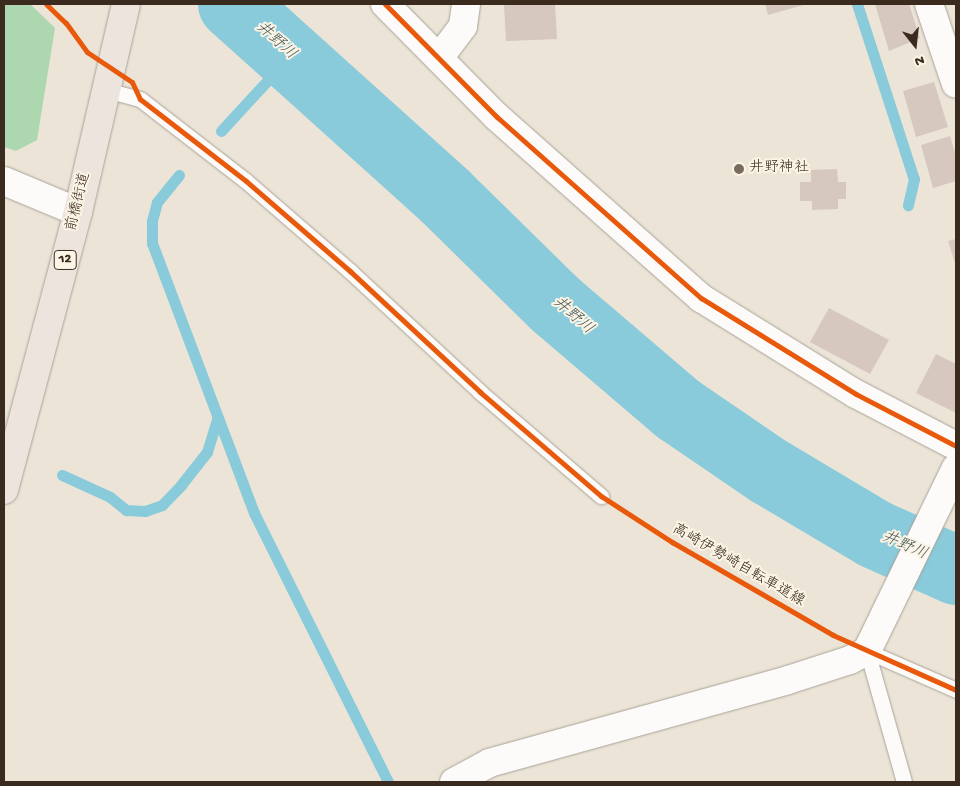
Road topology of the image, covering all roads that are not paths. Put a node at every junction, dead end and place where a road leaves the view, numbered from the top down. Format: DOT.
graph roads {
  1 [pos="385,4"];
  2 [pos="466,4"];
  3 [pos="930,4"];
  4 [pos="124,16"];
  5 [pos="439,58"];
  6 [pos="956,84"];
  7 [pos="106,90"];
  8 [pos="4,181"];
  9 [pos="78,212"];
  10 [pos="956,446"];
  11 [pos="956,468"];
  12 [pos="4,490"];
  13 [pos="601,496"];
  14 [pos="870,646"];
  15 [pos="956,690"];
  16 [pos="454,782"];
  17 [pos="904,782"];
  1 -- 5 [label="street"];
  2 -- 5 [label="street"];
  3 -- 6 [label="street"];
  4 -- 7 [label="main road, 前橋街道 / 12"];
  5 -- 10 [label="street"];
  7 -- 9 [label="main road, 前橋街道 / 12"];
  7 -- 13 [label="lane"];
  8 -- 9 [label="street"];
  9 -- 12 [label="main road, 前橋街道 / 12"];
  11 -- 14 [label="street"];
  14 -- 15 [label="lane"];
  14 -- 16 [label="street"];
  14 -- 17 [label="lane"];
}
